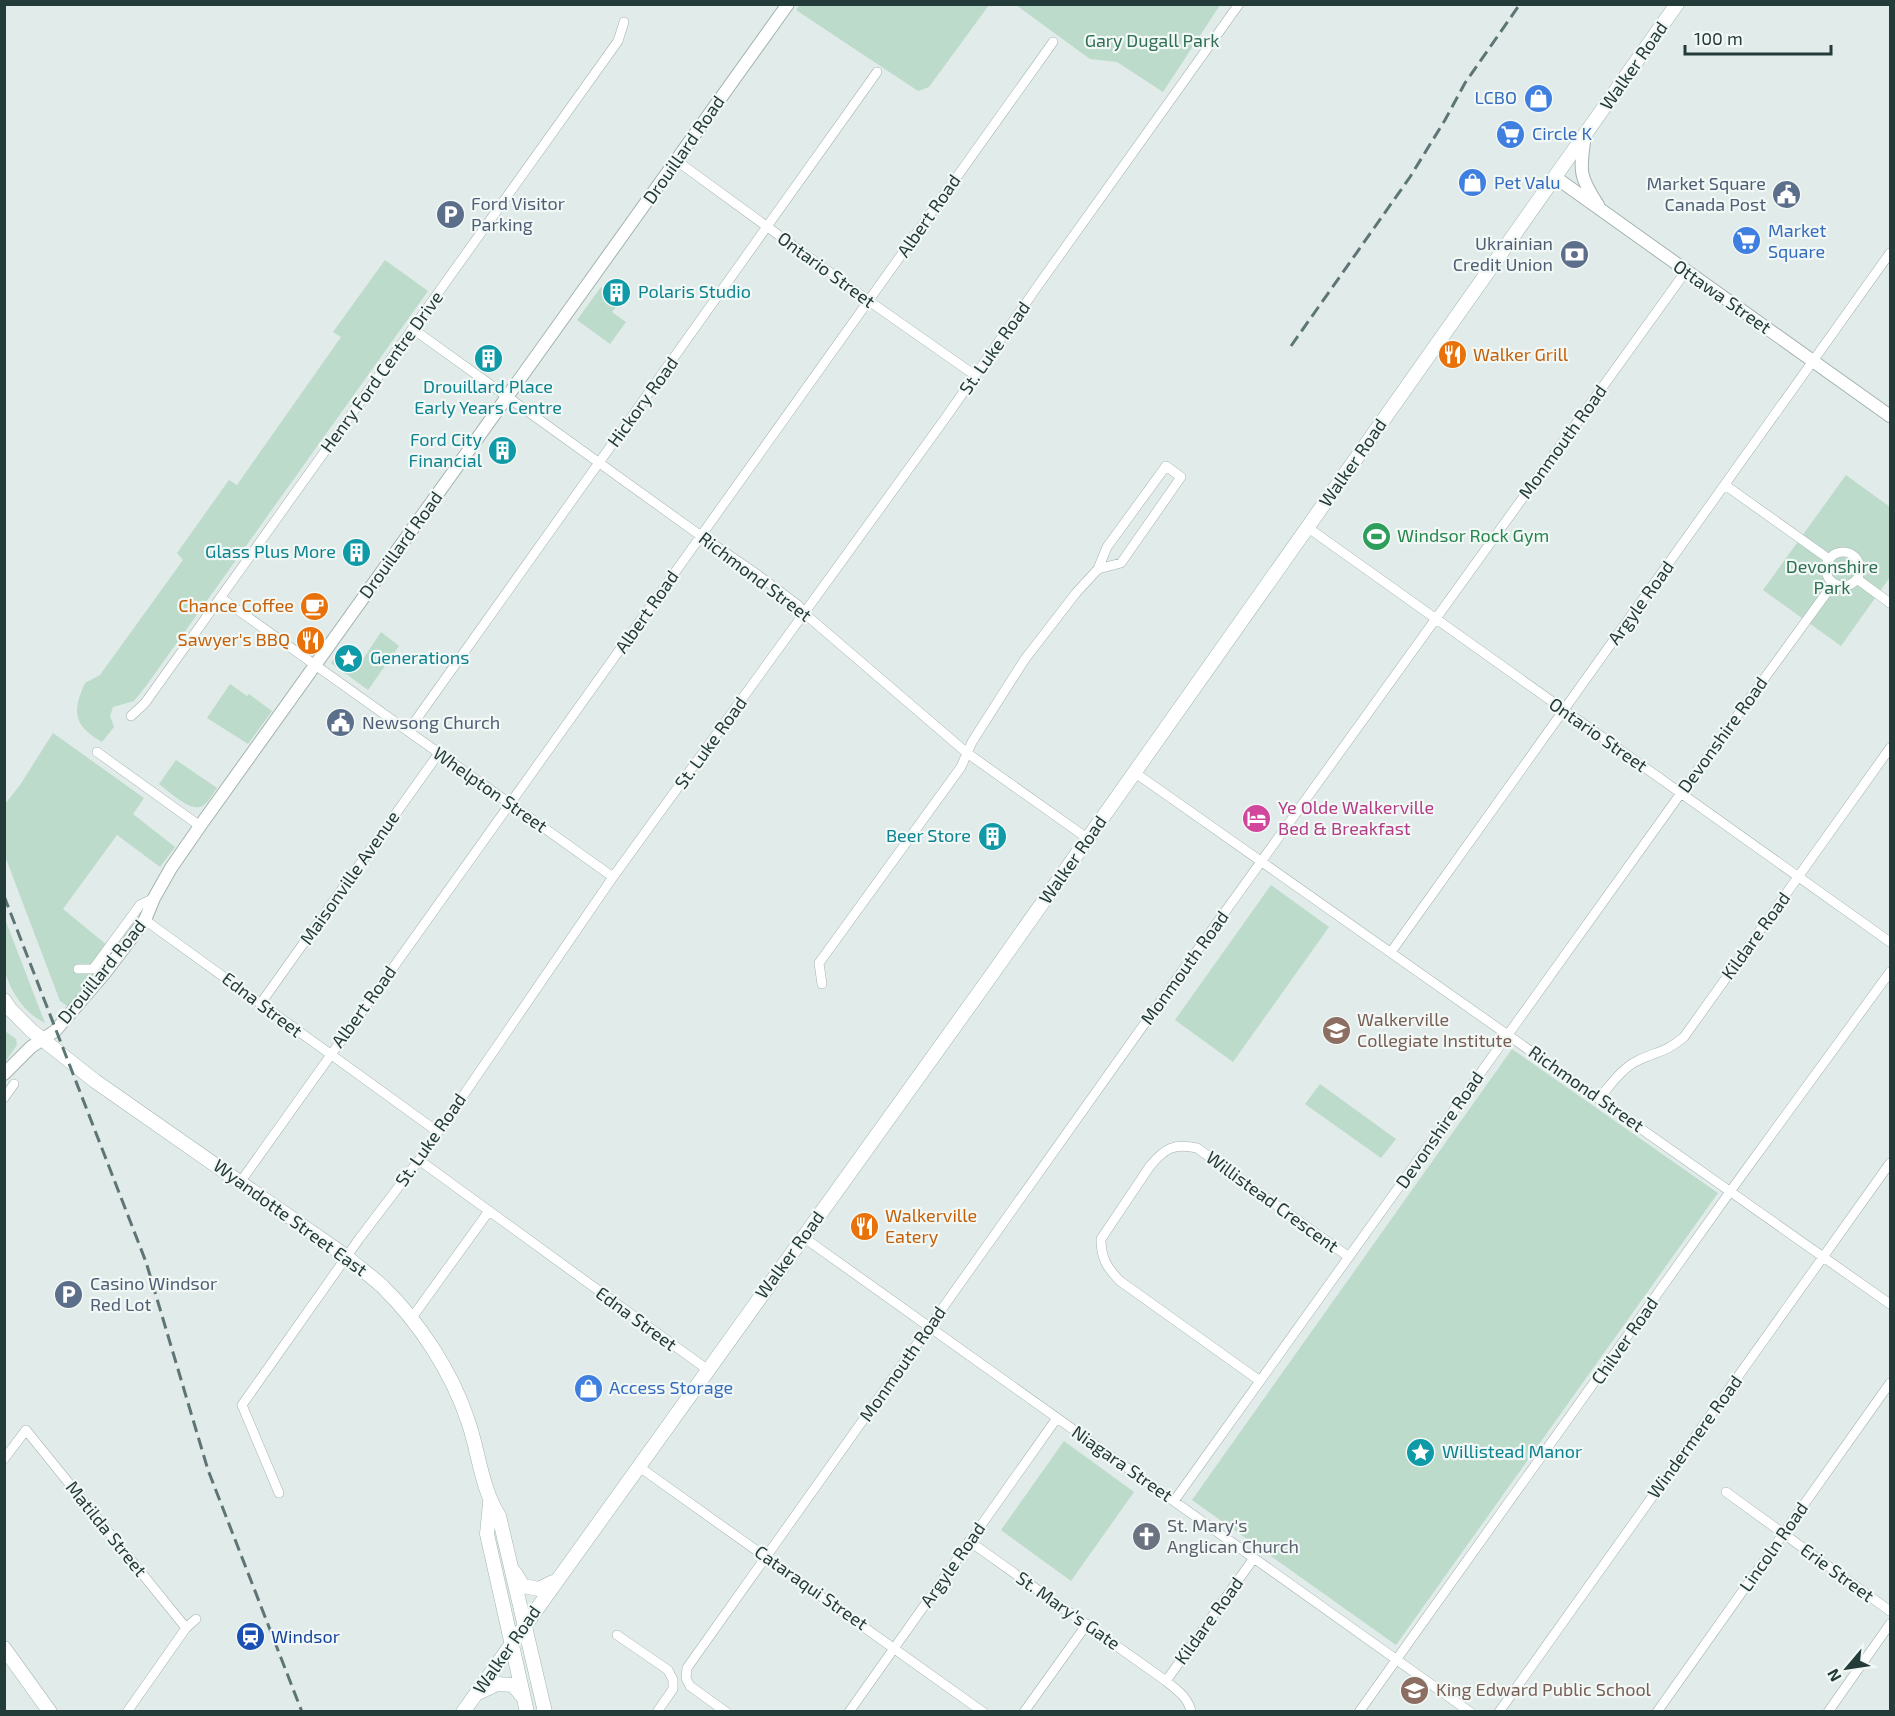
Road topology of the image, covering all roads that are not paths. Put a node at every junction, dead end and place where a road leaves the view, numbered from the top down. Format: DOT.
graph roads {
  1 [pos="1239,4"];
  2 [pos="1677,4"];
  3 [pos="783,6"];
  4 [pos="624,22"];
  5 [pos="1053,42"];
  6 [pos="877,72"];
  7 [pos="1585,135"];
  8 [pos="677,161"];
  9 [pos="1555,177"];
  10 [pos="1602,211"];
  11 [pos="768,228"];
  12 [pos="1890,253"];
  13 [pos="1686,271"];
  14 [pos="869,301"];
  15 [pos="413,329"];
  16 [pos="1814,361"];
  17 [pos="976,376"];
  18 [pos="508,397"];
  19 [pos="1890,416"];
  20 [pos="600,463"];
  21 [pos="1725,485"];
  22 [pos="1307,527"];
  23 [pos="701,536"];
  24 [pos="1829,559"];
  25 [pos="1098,569"];
  26 [pos="1857,579"];
  27 [pos="1833,584"];
  28 [pos="221,598"];
  29 [pos="1890,603"];
  30 [pos="805,614"];
  31 [pos="1436,619"];
  32 [pos="315,666"];
  33 [pos="1564,710"];
  34 [pos="130,716"];
  35 [pos="408,731"];
  36 [pos="1890,748"];
  37 [pos="98,752"];
  38 [pos="439,753"];
  39 [pos="967,753"];
  40 [pos="1134,772"];
  41 [pos="1681,793"];
  42 [pos="510,804"];
  43 [pos="200,826"];
  44 [pos="1087,838"];
  45 [pos="1261,861"];
  46 [pos="1799,876"];
  47 [pos="613,878"];
  48 [pos="154,898"];
  49 [pos="145,920"];
  50 [pos="1890,942"];
  51 [pos="1391,952"];
  52 [pos="78,969"];
  53 [pos="1890,972"];
  54 [pos="822,984"];
  55 [pos="4,1000"];
  56 [pos="261,1003"];
  57 [pos="1508,1034"];
  58 [pos="44,1040"];
  59 [pos="330,1055"];
  60 [pos="4,1074"];
  61 [pos="14,1084"];
  62 [pos="4,1098"];
  63 [pos="1599,1098"];
  64 [pos="438,1132"];
  65 [pos="419,1160"];
  66 [pos="1890,1163"];
  67 [pos="241,1181"];
  68 [pos="1731,1191"];
  69 [pos="489,1212"];
  70 [pos="803,1237"];
  71 [pos="346,1257"];
  72 [pos="1349,1257"];
  73 [pos="1824,1257"];
  74 [pos="1890,1304"];
  75 [pos="411,1319"];
  76 [pos="929,1328"];
  77 [pos="708,1370"];
  78 [pos="1260,1381"];
  79 [pos="1890,1383"];
  80 [pos="1057,1418"];
  81 [pos="4,1459"];
  82 [pos="638,1466"];
  83 [pos="1726,1492"];
  84 [pos="279,1493"];
  85 [pos="1174,1501"];
  86 [pos="490,1503"];
  87 [pos="1783,1534"];
  88 [pos="969,1541"];
  89 [pos="766,1556"];
  90 [pos="1254,1558"];
  91 [pos="512,1568"];
  92 [pos="555,1581"];
  93 [pos="1890,1611"];
  94 [pos="196,1618"];
  95 [pos="525,1624"];
  96 [pos="1087,1624"];
  97 [pos="1890,1624"];
  98 [pos="186,1628"];
  99 [pos="617,1635"];
  100 [pos="512,1643"];
  101 [pos="894,1647"];
  102 [pos="4,1648"];
  103 [pos="1396,1659"];
  104 [pos="1166,1681"];
  105 [pos="475,1695"];
  106 [pos="526,1705"];
  107 [pos="50,1712"];
  108 [pos="127,1712"];
  109 [pos="463,1712"];
  110 [pos="545,1712"];
  111 [pos="657,1712"];
  112 [pos="726,1712"];
  113 [pos="849,1712"];
  114 [pos="983,1712"];
  115 [pos="1024,1712"];
  116 [pos="1191,1712"];
  117 [pos="1359,1712"];
  118 [pos="1470,1712"];
  119 [pos="1499,1712"];
  120 [pos="1656,1712"];
  121 [pos="1828,1712"];
  1 -- 17 [label="street, St. Luke Road"];
  2 -- 7 [label="main road, Walker Road"];
  3 -- 8 [label="street, Drouillard Road"];
  4 -- 15 [label="street, Henry Ford Centre Drive"];
  5 -- 14 [label="street, Albert Road"];
  6 -- 11 [label="street, Hickory Road"];
  7 -- 9 [label="main road, Walker Road"];
  7 -- 10 [label="street"];
  8 -- 11 [label="street, Ontario Street"];
  8 -- 18 [label="street, Drouillard Road"];
  9 -- 10 [label="street, Ottawa Street"];
  9 -- 22 [label="main road, Walker Road"];
  10 -- 13 [label="street, Ottawa Street"];
  11 -- 14 [label="street, Ontario Street"];
  11 -- 20 [label="street, Hickory Road"];
  12 -- 16 [label="street, Argyle Road"];
  13 -- 16 [label="street, Ottawa Street"];
  13 -- 31 [label="street, Monmouth Road"];
  14 -- 17 [label="street, Ontario Street"];
  14 -- 23 [label="street, Albert Road"];
  15 -- 18 [label="street, Richmond Street"];
  15 -- 28 [label="street, Henry Ford Centre Drive"];
  16 -- 19 [label="street, Ottawa Street"];
  16 -- 21 [label="street, Argyle Road"];
  17 -- 30 [label="street, St. Luke Road"];
  18 -- 20 [label="street, Richmond Street"];
  18 -- 32 [label="street, Drouillard Road"];
  20 -- 23 [label="street, Richmond Street"];
  20 -- 35 [label="street, Hickory Road"];
  21 -- 24 [label="street"];
  21 -- 33 [label="street, Argyle Road"];
  22 -- 31 [label="street, Ontario Street"];
  22 -- 40 [label="main road, Walker Road"];
  23 -- 30 [label="street, Richmond Street"];
  23 -- 42 [label="street, Albert Road"];
  24 -- 26 [label="street"];
  24 -- 27 [label="street"];
  25 -- 25 [label="street"];
  25 -- 39 [label="street"];
  26 -- 27 [label="street"];
  26 -- 29 [label="street"];
  27 -- 41 [label="street, Devonshire Road"];
  28 -- 32 [label="street, Whelpton Street"];
  28 -- 34 [label="street, Henry Ford Centre Drive"];
  30 -- 39 [label="street, Richmond Street"];
  30 -- 47 [label="street, St. Luke Road"];
  31 -- 33 [label="street, Ontario Street"];
  31 -- 45 [label="street, Monmouth Road"];
  32 -- 35 [label="street, Whelpton Street"];
  32 -- 43 [label="street, Drouillard Road"];
  33 -- 41 [label="street, Ontario Street"];
  33 -- 51 [label="street, Argyle Road"];
  35 -- 38 [label="street, Whelpton Street"];
  36 -- 46 [label="street, Kildare Road"];
  37 -- 43 [label="street"];
  38 -- 42 [label="street, Whelpton Street"];
  38 -- 56 [label="street, Maisonville Avenue"];
  39 -- 44 [label="street, Richmond Street"];
  39 -- 54 [label="street"];
  40 -- 44 [label="main road, Walker Road"];
  40 -- 45 [label="street, Richmond Street"];
  41 -- 46 [label="street, Ontario Street"];
  41 -- 57 [label="street, Devonshire Road"];
  42 -- 47 [label="street, Whelpton Street"];
  42 -- 59 [label="street, Albert Road"];
  43 -- 48 [label="street, Drouillard Road"];
  44 -- 70 [label="main road, Walker Road"];
  45 -- 51 [label="street, Richmond Street"];
  45 -- 76 [label="street, Monmouth Road"];
  46 -- 50 [label="street, Ontario Street"];
  46 -- 63 [label="street, Kildare Road"];
  47 -- 64 [label="street, St. Luke Road"];
  48 -- 49 [label="street, Drouillard Road"];
  48 -- 52 [label="street"];
  49 -- 56 [label="street, Edna Street"];
  49 -- 58 [label="street, Drouillard Road"];
  51 -- 57 [label="street, Richmond Street"];
  53 -- 68 [label="street, Chilver Road"];
  55 -- 58 [label="main road, Wyandotte Street East"];
  56 -- 59 [label="street, Edna Street"];
  57 -- 63 [label="street, Richmond Street"];
  57 -- 72 [label="street, Devonshire Road"];
  58 -- 60 [label="street, Drouillard Road"];
  58 -- 67 [label="main road, Wyandotte Street East"];
  59 -- 64 [label="street, Edna Street"];
  59 -- 67 [label="street, Albert Road"];
  61 -- 62 [label="street"];
  63 -- 68 [label="street, Richmond Street"];
  64 -- 65 [label="street, St. Luke Road"];
  65 -- 69 [label="street, Edna Street"];
  65 -- 71 [label="street, St. Luke Road"];
  66 -- 73 [label="street, Windermere Road"];
  67 -- 71 [label="main road, Wyandotte Street East"];
  68 -- 73 [label="street, Richmond Street"];
  68 -- 103 [label="street, Chilver Road"];
  69 -- 75 [label="street"];
  69 -- 77 [label="street, Edna Street"];
  70 -- 76 [label="street, Niagara Street"];
  70 -- 77 [label="main road, Walker Road"];
  71 -- 75 [label="main road, Wyandotte Street East"];
  71 -- 84 [label="street, St. Luke Road"];
  72 -- 78 [label="street, Devonshire Road"];
  72 -- 78 [label="street, Willistead Crescent"];
  73 -- 74 [label="street, Richmond Street"];
  73 -- 119 [label="street, Windermere Road"];
  75 -- 86 [label="main road, Wyandotte Street East"];
  76 -- 80 [label="street, Niagara Street"];
  76 -- 89 [label="street, Monmouth Road"];
  77 -- 82 [label="main road, Walker Road"];
  78 -- 85 [label="street, Devonshire Road"];
  79 -- 87 [label="street, Lincoln Road"];
  80 -- 85 [label="street, Niagara Street"];
  80 -- 88 [label="street, Argyle Road"];
  81 -- 98 [label="street, Matilda Street"];
  82 -- 89 [label="street, Cataraqui Street"];
  82 -- 92 [label="main road, Walker Road"];
  83 -- 87 [label="street, Erie Street"];
  85 -- 90 [label="street, Niagara Street"];
  86 -- 91 [label="main road, Wyandotte Street East"];
  86 -- 100 [label="main road, Wyandotte Street East"];
  87 -- 93 [label="street, Erie Street"];
  87 -- 120 [label="street, Lincoln Road"];
  88 -- 96 [label="street, St. Mary's Gate"];
  88 -- 101 [label="street, Argyle Road"];
  89 -- 101 [label="street, Cataraqui Street"];
  89 -- 112 [label="street, Monmouth Road"];
  90 -- 103 [label="street, Niagara Street"];
  90 -- 104 [label="street, Kildare Road"];
  91 -- 92 [label="main road"];
  91 -- 95 [label="main road, Wyandotte Street East"];
  92 -- 95 [label="main road, Walker Road"];
  94 -- 98 [label="street"];
  95 -- 100 [label="main road, Walker Road"];
  95 -- 110 [label="main road, Wyandotte Street East"];
  96 -- 104 [label="street, St. Mary's Gate"];
  96 -- 115 [label="street"];
  97 -- 121 [label="street"];
  98 -- 108 [label="street"];
  99 -- 111 [label="street"];
  100 -- 105 [label="main road, Walker Road"];
  100 -- 106 [label="main road, Wyandotte Street East"];
  101 -- 113 [label="street, Argyle Road"];
  101 -- 114 [label="street, Cataraqui Street"];
  102 -- 107 [label="main road"];
  103 -- 117 [label="street, Chilver Road"];
  103 -- 118 [label="street, Niagara Street"];
  104 -- 116 [label="street, Kildare Road"];
  105 -- 106 [label="main road"];
  105 -- 109 [label="main road, Walker Road"];
}
